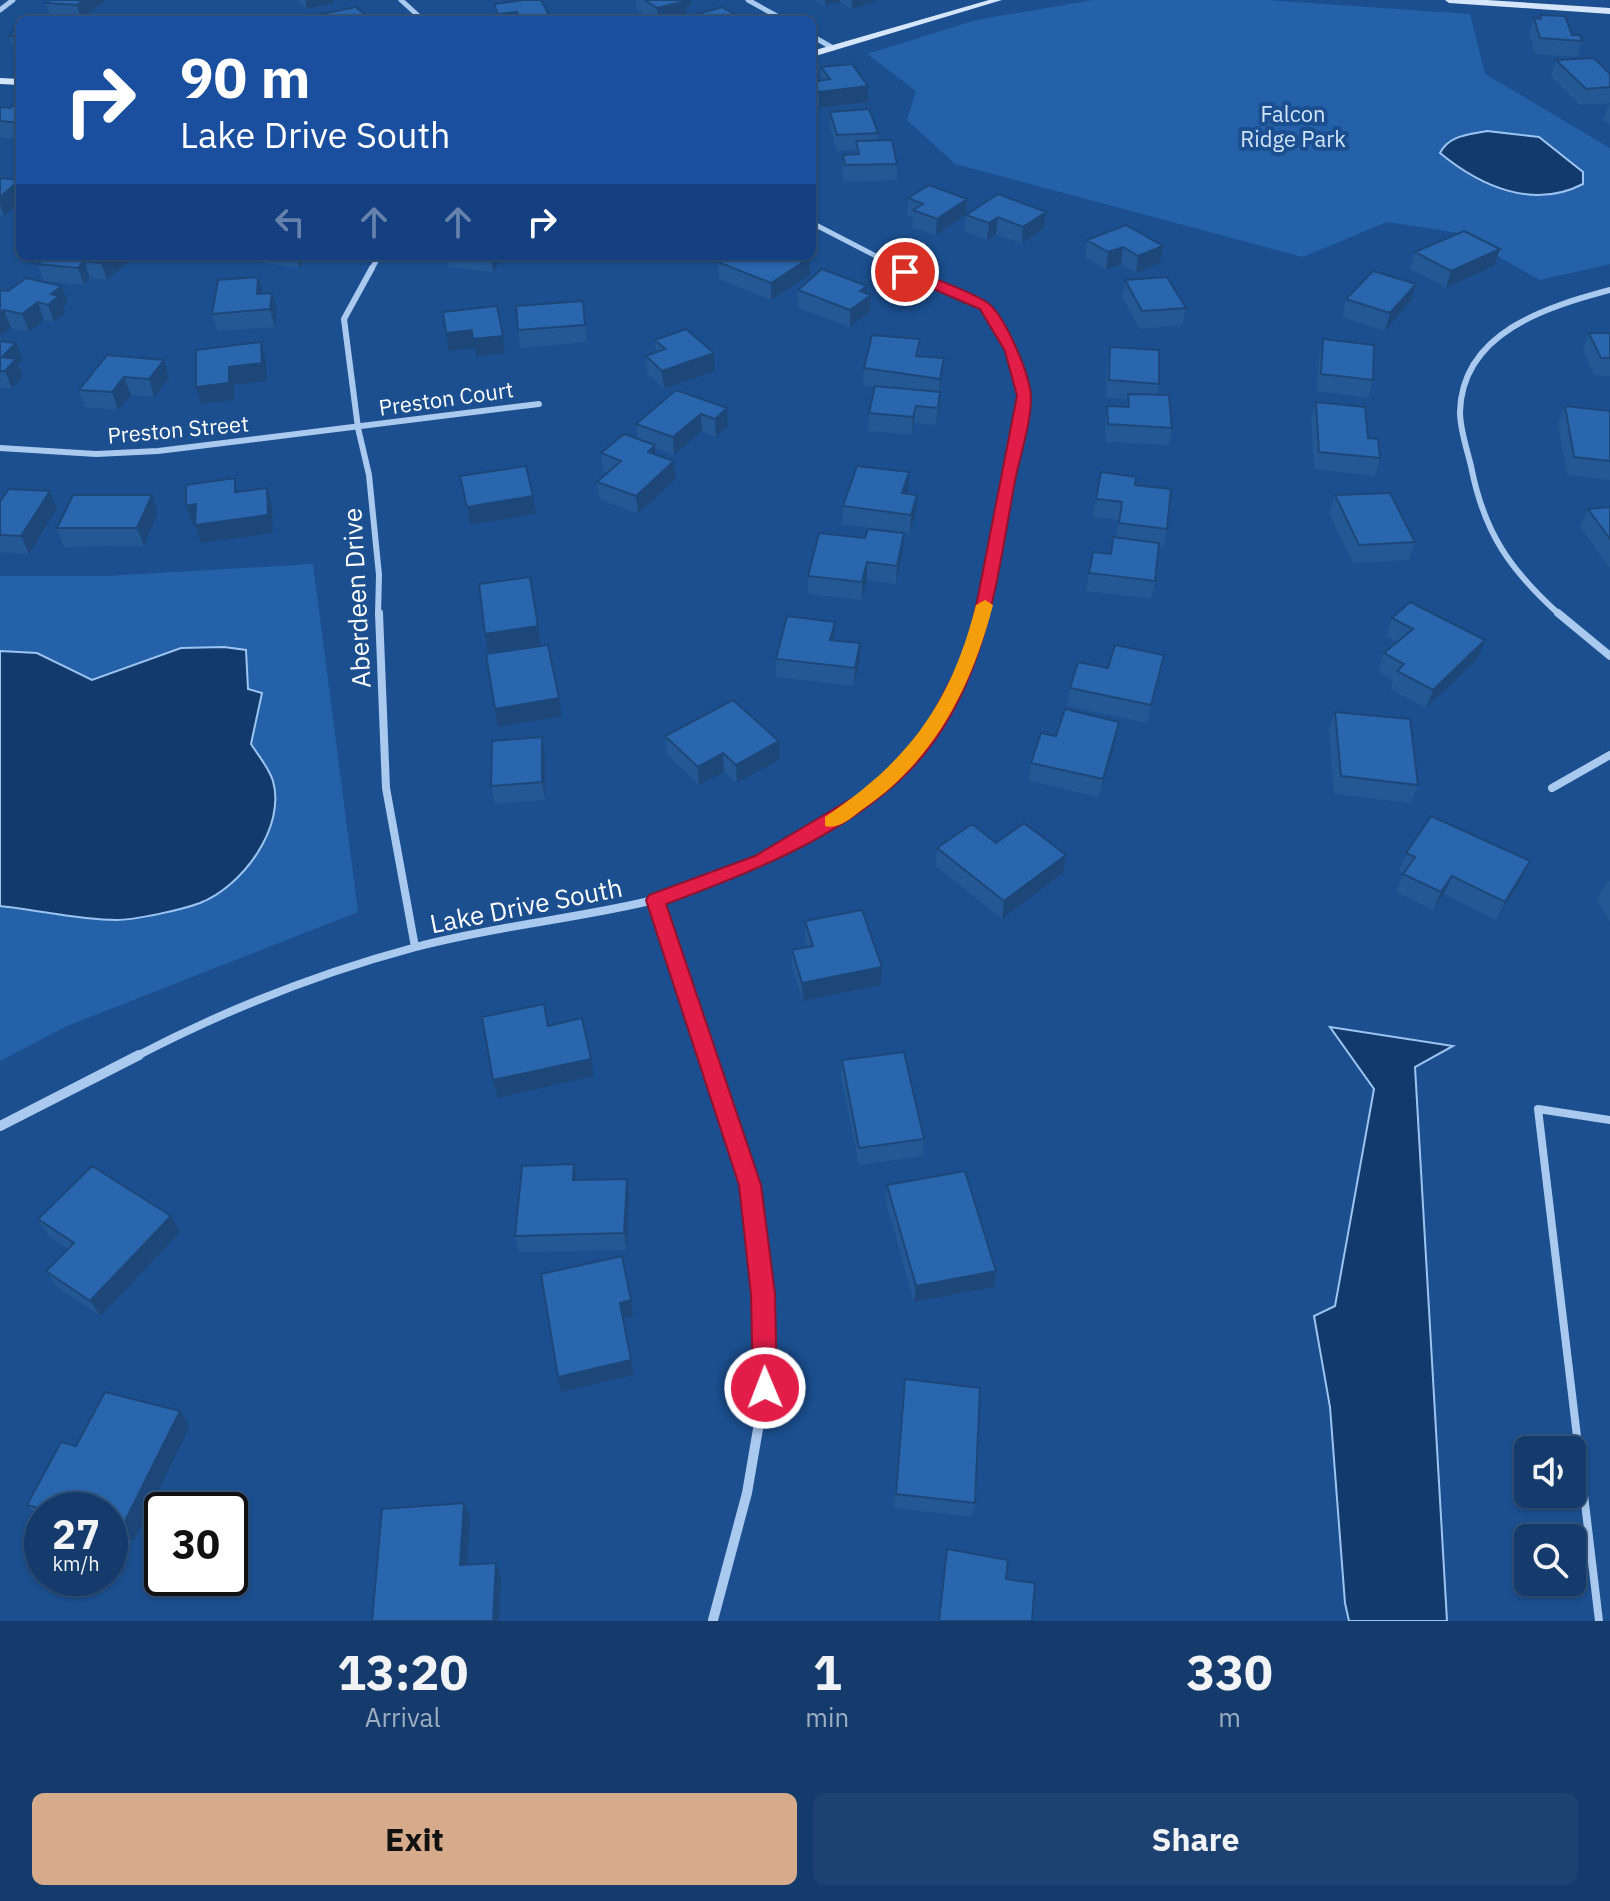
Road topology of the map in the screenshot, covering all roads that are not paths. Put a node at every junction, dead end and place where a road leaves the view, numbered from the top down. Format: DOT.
graph roads {
  1 [pos="13,0"];
  2 [pos="401,0"];
  3 [pos="748,0"];
  4 [pos="998,0"];
  5 [pos="1449,0"];
  6 [pos="0,10"];
  7 [pos="1610,11"];
  8 [pos="419,16"];
  9 [pos="777,16"];
  10 [pos="816,38"];
  11 [pos="833,48"];
  12 [pos="816,53"];
  13 [pos="816,225"];
  14 [pos="377,260"];
  15 [pos="1610,290"];
  16 [pos="539,404"];
  17 [pos="358,428"];
  18 [pos="0,448"];
  19 [pos="1610,656"];
  20 [pos="1610,755"];
  21 [pos="1552,788"];
  22 [pos="656,900"];
  23 [pos="415,947"];
  24 [pos="1610,1120"];
  25 [pos="0,1126"];
  26 [pos="713,1620"];
  27 [pos="1599,1621"];
  1 -- 6 [label="street"];
  2 -- 8 [label="street"];
  3 -- 9 [label="street"];
  4 -- 11 [label="street"];
  5 -- 7 [label="street"];
  10 -- 11 [label="street"];
  11 -- 12 [label="street"];
  13 -- 22 [label="street, Lake Drive South"];
  14 -- 17 [label="street, Aberdeen Drive"];
  15 -- 19 [label="street"];
  16 -- 17 [label="street, Preston Court"];
  17 -- 18 [label="street, Preston Street"];
  17 -- 23 [label="street, Aberdeen Drive"];
  20 -- 21 [label="street"];
  22 -- 23 [label="street, Lake Drive South"];
  22 -- 26 [label="street"];
  23 -- 25 [label="street, Lake Drive South"];
  24 -- 27 [label="lane"];
}
